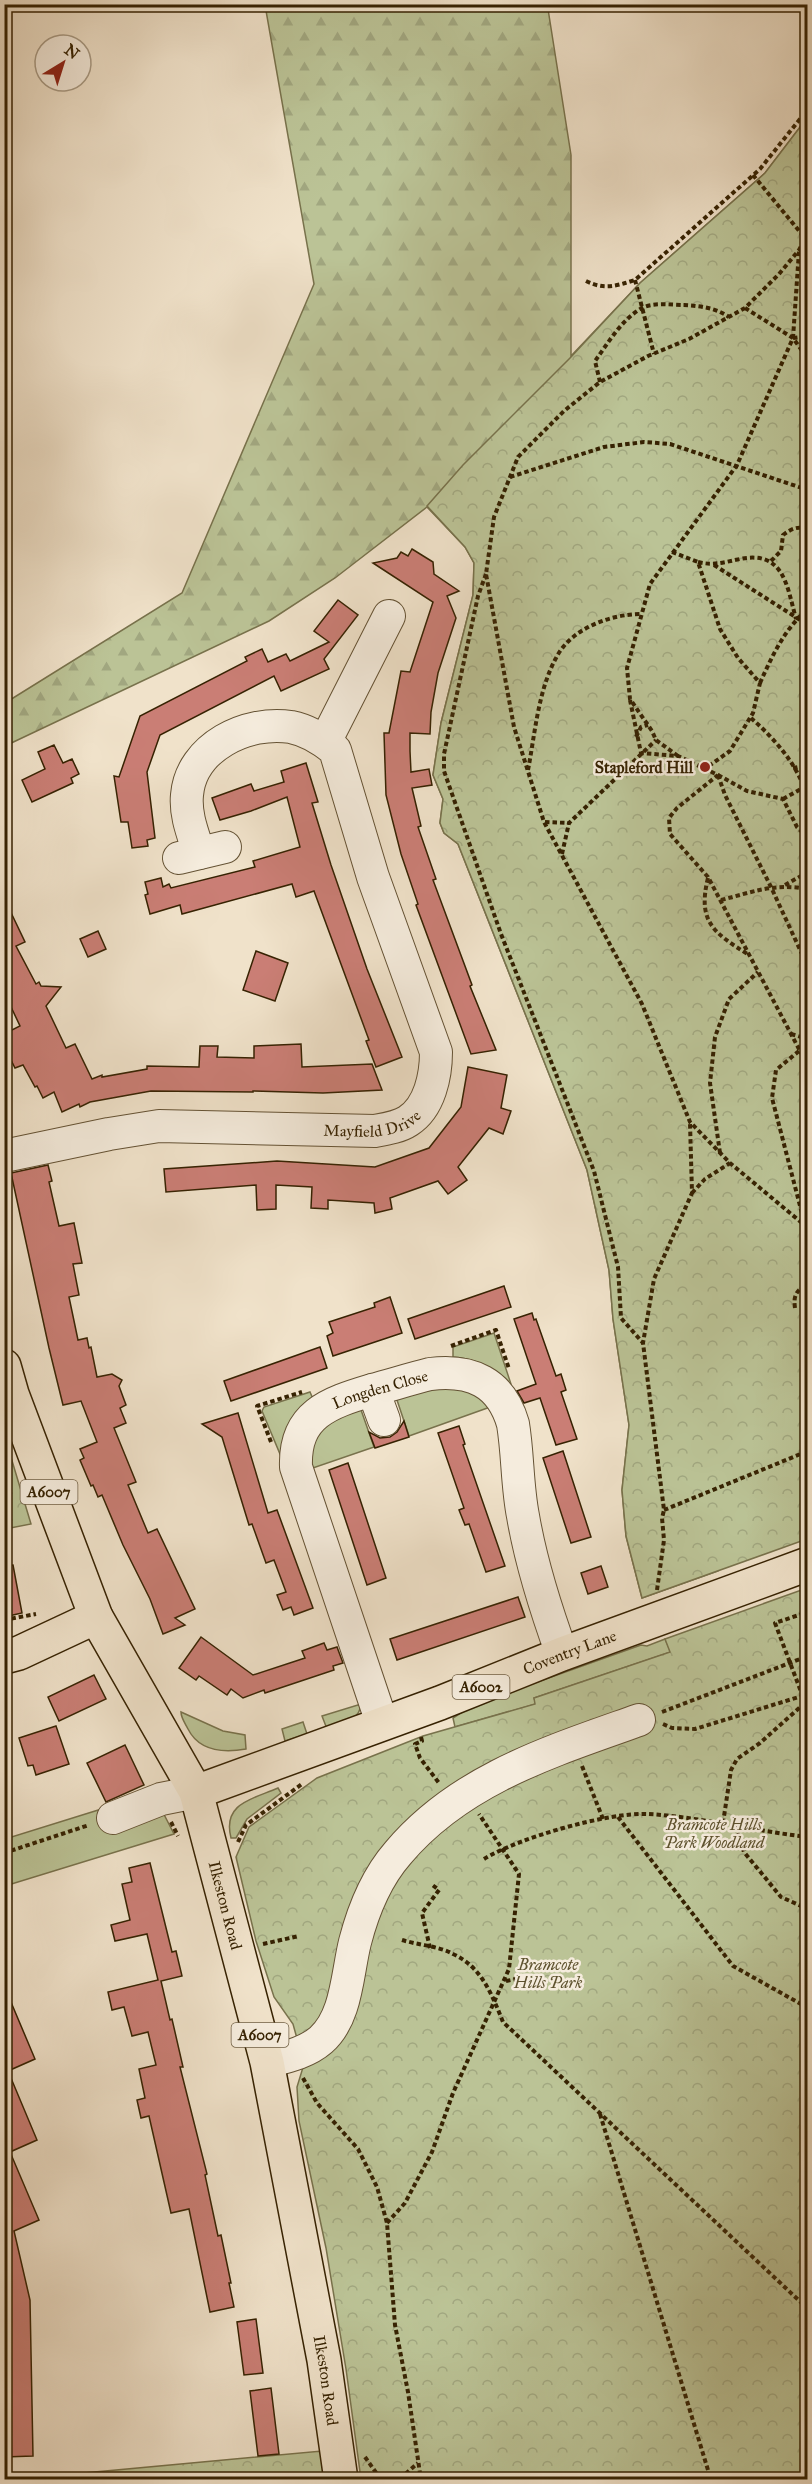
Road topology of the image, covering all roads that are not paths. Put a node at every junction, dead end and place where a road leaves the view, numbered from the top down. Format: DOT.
graph roads {
  1 [pos="393,609"];
  2 [pos="326,742"];
  3 [pos="201,852"];
  4 [pos="4,1156"];
  5 [pos="7,1385"];
  6 [pos="373,1390"];
  7 [pos="384,1420"];
  8 [pos="807,1564"];
  9 [pos="96,1617"];
  10 [pos="562,1654"];
  11 [pos="4,1657"];
  12 [pos="644,1718"];
  13 [pos="382,1724"];
  14 [pos="196,1792"];
  15 [pos="113,1818"];
  16 [pos="281,2058"];
  17 [pos="341,2480"];
  1 -- 2 [label="street"];
  2 -- 3 [label="street"];
  2 -- 4 [label="street, Mayfield Drive"];
  5 -- 9 [label="main road, Ilkeston Road / A6007"];
  6 -- 7 [label="street"];
  6 -- 10 [label="street, Longden Close"];
  6 -- 13 [label="street, Longden Close"];
  8 -- 10 [label="main road, Coventry Lane / A6002"];
  9 -- 11 [label="main road"];
  9 -- 14 [label="main road, Ilkeston Road / A6007"];
  10 -- 13 [label="main road, Coventry Lane / A6002"];
  12 -- 16 [label="street"];
  13 -- 14 [label="main road, Coventry Lane / A6002"];
  14 -- 15 [label="street"];
  14 -- 16 [label="main road, Ilkeston Road / A6007"];
  16 -- 17 [label="main road, Ilkeston Road / A6007"];
}
